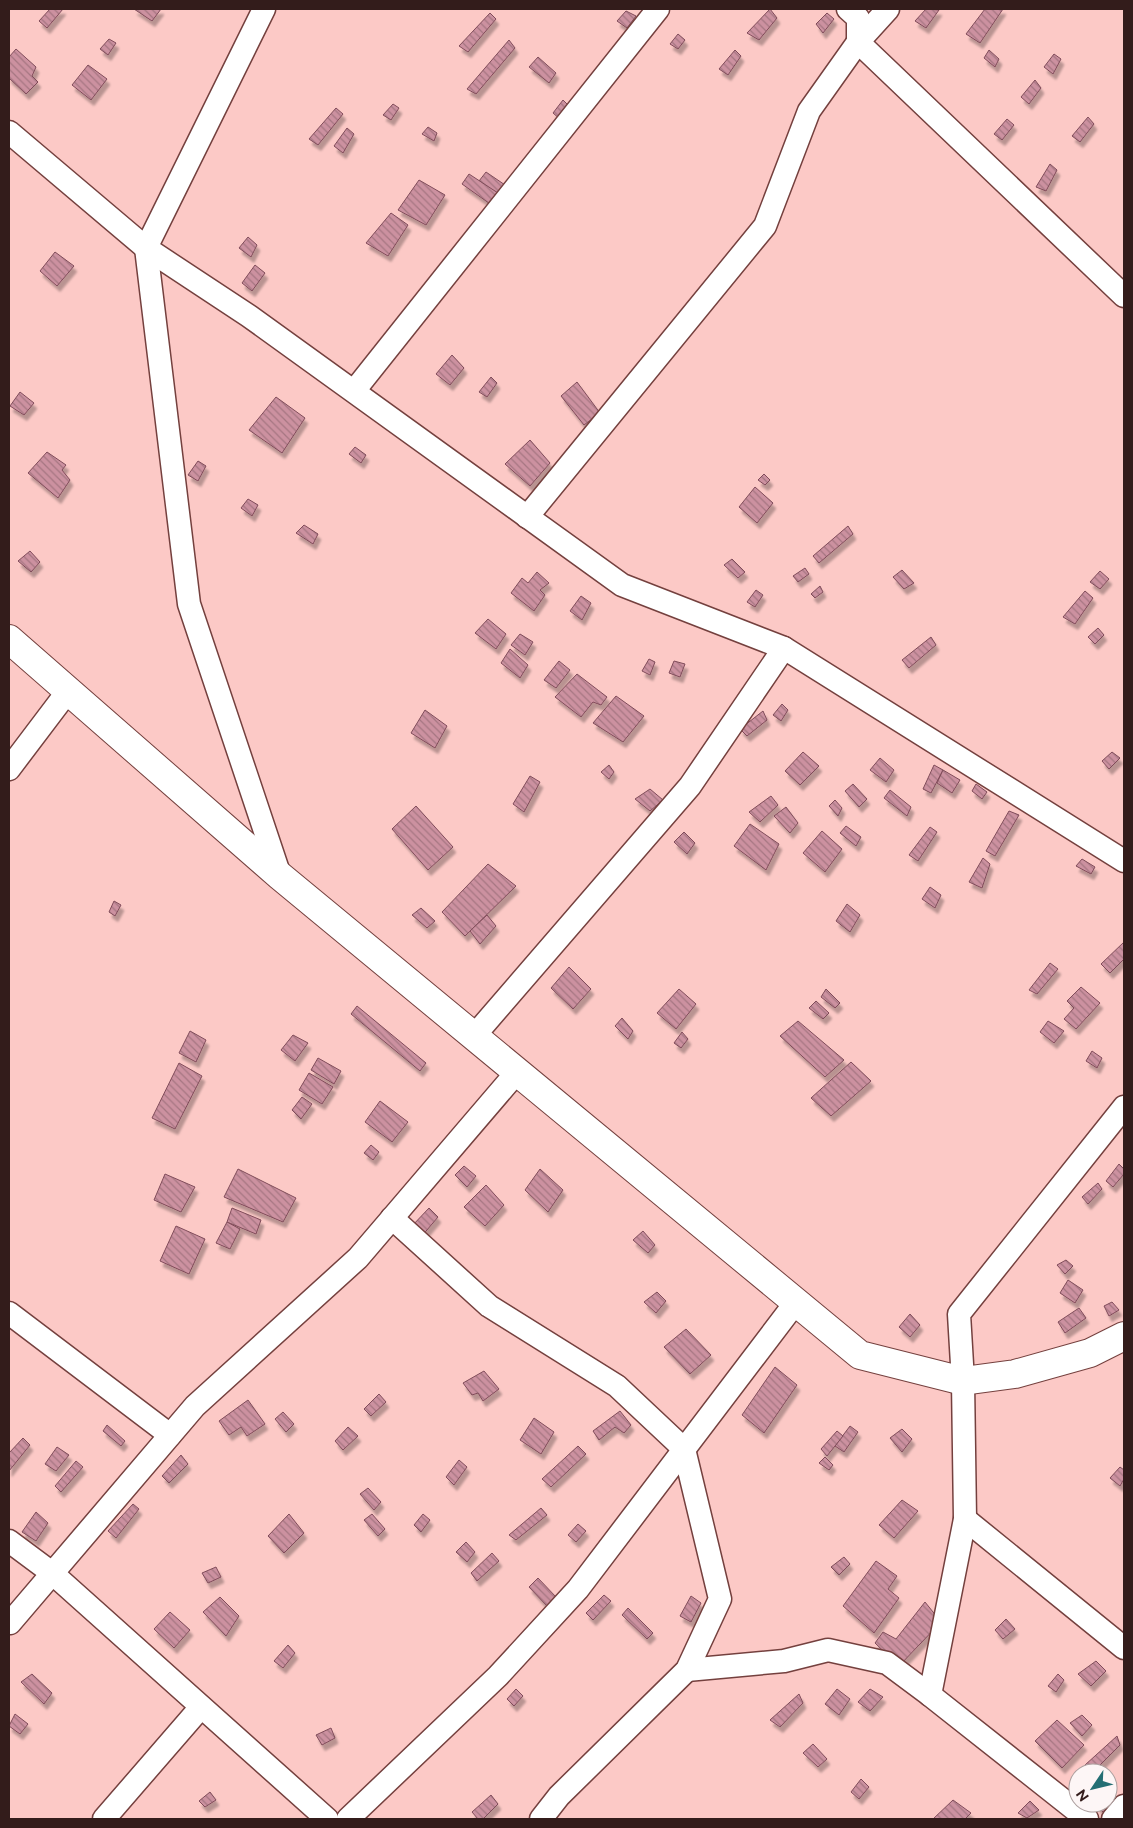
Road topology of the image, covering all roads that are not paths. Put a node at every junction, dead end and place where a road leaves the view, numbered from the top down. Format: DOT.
graph roads {
  1 [pos="264,9"];
  2 [pos="658,9"];
  3 [pos="848,9"];
  4 [pos="888,9"];
  5 [pos="858,42"];
  6 [pos="9,132"];
  7 [pos="146,248"];
  8 [pos="1124,296"];
  9 [pos="354,392"];
  10 [pos="528,516"];
  11 [pos="9,639"];
  12 [pos="784,648"];
  13 [pos="68,691"];
  14 [pos="9,769"];
  15 [pos="1124,861"];
  16 [pos="280,876"];
  17 [pos="474,1036"];
  18 [pos="517,1072"];
  19 [pos="1124,1107"];
  20 [pos="392,1218"];
  21 [pos="796,1302"];
  22 [pos="9,1313"];
  23 [pos="1124,1336"];
  24 [pos="963,1381"];
  25 [pos="170,1435"];
  26 [pos="684,1449"];
  27 [pos="965,1519"];
  28 [pos="9,1542"];
  29 [pos="52,1573"];
  30 [pos="10,1623"];
  31 [pos="1124,1648"];
  32 [pos="687,1670"];
  33 [pos="930,1694"];
  34 [pos="201,1707"];
  35 [pos="1124,1806"];
  36 [pos="104,1819"];
  37 [pos="327,1819"];
  38 [pos="348,1819"];
  39 [pos="541,1819"];
  40 [pos="1087,1819"];
  41 [pos="1112,1819"];
  1 -- 7 [label="street"];
  2 -- 9 [label="street"];
  3 -- 5 [label="street"];
  4 -- 5 [label="street"];
  5 -- 8 [label="street"];
  5 -- 10 [label="street"];
  6 -- 7 [label="street"];
  7 -- 9 [label="street"];
  7 -- 16 [label="street"];
  9 -- 10 [label="street"];
  10 -- 12 [label="street"];
  11 -- 13 [label="main road"];
  12 -- 15 [label="street"];
  12 -- 17 [label="street"];
  13 -- 14 [label="street"];
  13 -- 16 [label="main road"];
  16 -- 17 [label="main road"];
  17 -- 18 [label="main road"];
  18 -- 20 [label="street"];
  18 -- 21 [label="main road"];
  19 -- 24 [label="street"];
  20 -- 25 [label="street"];
  20 -- 26 [label="street"];
  21 -- 24 [label="main road"];
  21 -- 26 [label="street"];
  22 -- 25 [label="street"];
  23 -- 24 [label="main road"];
  24 -- 27 [label="street"];
  25 -- 29 [label="street"];
  26 -- 32 [label="street"];
  26 -- 38 [label="street"];
  27 -- 31 [label="street"];
  27 -- 33 [label="street"];
  28 -- 29 [label="street"];
  29 -- 30 [label="street"];
  29 -- 34 [label="street"];
  32 -- 33 [label="street"];
  32 -- 39 [label="street"];
  33 -- 40 [label="street"];
  34 -- 36 [label="street"];
  34 -- 37 [label="street"];
  35 -- 41 [label="street"];
}
